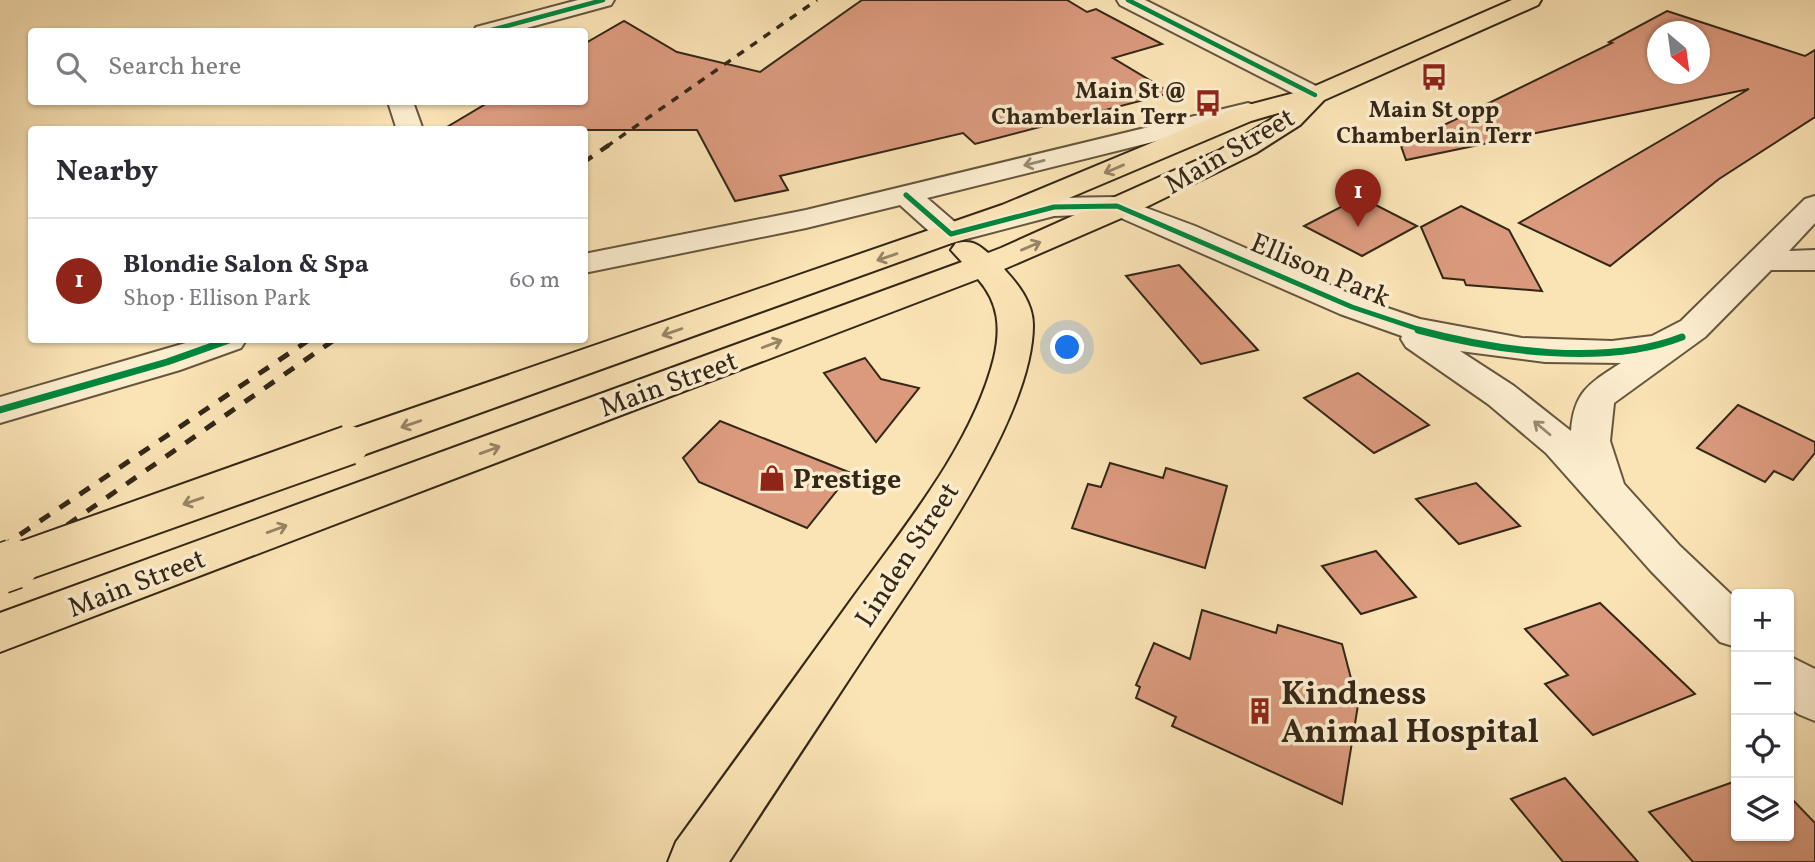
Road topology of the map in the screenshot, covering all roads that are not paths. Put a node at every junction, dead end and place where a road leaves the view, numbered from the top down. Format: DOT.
graph roads {
  1 [pos="603,0"];
  2 [pos="1128,0"];
  3 [pos="1530,0"];
  4 [pos="499,28"];
  5 [pos="1315,95"];
  6 [pos="402,105"];
  7 [pos="1267,107"];
  8 [pos="409,126"];
  9 [pos="906,195"];
  10 [pos="1815,205"];
  11 [pos="1121,208"];
  12 [pos="951,234"];
  13 [pos="1815,260"];
  14 [pos="1762,261"];
  15 [pos="588,263"];
  16 [pos="983,265"];
  17 [pos="1383,319"];
  18 [pos="1682,337"];
  19 [pos="221,343"];
  20 [pos="0,410"];
  21 [pos="1608,493"];
  22 [pos="0,569"];
  23 [pos="1731,623"];
  24 [pos="0,633"];
  25 [pos="1794,681"];
  26 [pos="1815,699"];
  27 [pos="696,862"];
  1 -- 4 [label="street"];
  2 -- 5 [label="street"];
  3 -- 5 [label="main road, Main Street"];
  5 -- 7 [label="main road, Main Street"];
  5 -- 11 [label="main road, Main Street"];
  6 -- 8 [label="street"];
  7 -- 9 [label="street, one-way"];
  7 -- 12 [label="main road, Main Street, one-way"];
  9 -- 12 [label="street"];
  9 -- 15 [label="street"];
  10 -- 14 [label="street, Ellison Park"];
  11 -- 12 [label="street, Ellison Park"];
  16 -- 11 [label="main road, Main Street, one-way"];
  11 -- 17 [label="street, Ellison Park"];
  12 -- 16 [label="main road, Linden Street"];
  12 -- 22 [label="main road, Main Street, one-way, bridge"];
  13 -- 14 [label="street"];
  14 -- 18 [label="street, Ellison Park"];
  24 -- 16 [label="main road, Main Street, one-way"];
  16 -- 27 [label="main road, Linden Street"];
  17 -- 18 [label="street, Ellison Park"];
  21 -- 17 [label="street, Ellison Park, one-way"];
  18 -- 21 [label="street, Ellison Park"];
  19 -- 20 [label="street"];
  21 -- 23 [label="street, Ellison Park"];
  25 -- 26 [label="street"];
}
